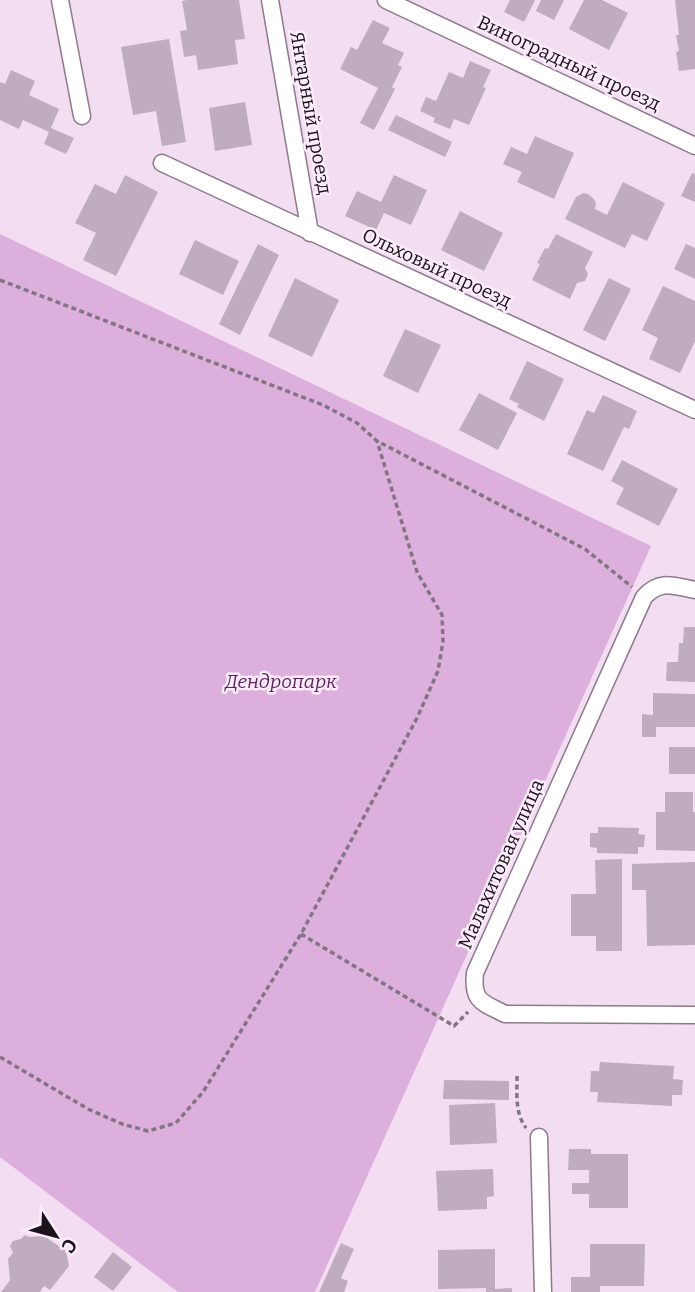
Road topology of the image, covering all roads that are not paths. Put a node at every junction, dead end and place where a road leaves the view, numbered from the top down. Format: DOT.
graph roads {
  1 [pos="60,0"];
  2 [pos="270,0"];
  3 [pos="386,0"];
  4 [pos="82,116"];
  5 [pos="695,146"];
  6 [pos="162,163"];
  7 [pos="310,233"];
  8 [pos="695,410"];
  9 [pos="695,590"];
  10 [pos="695,1015"];
  11 [pos="539,1137"];
  12 [pos="543,1292"];
  1 -- 4 [label="street"];
  2 -- 7 [label="street, Янтарный проезд"];
  3 -- 5 [label="street, Виноградный проезд"];
  6 -- 7 [label="street, Ольховый проезд"];
  7 -- 8 [label="street, Ольховый проезд"];
  9 -- 10 [label="street, Малахитовая улица"];
  11 -- 12 [label="street"];
}
